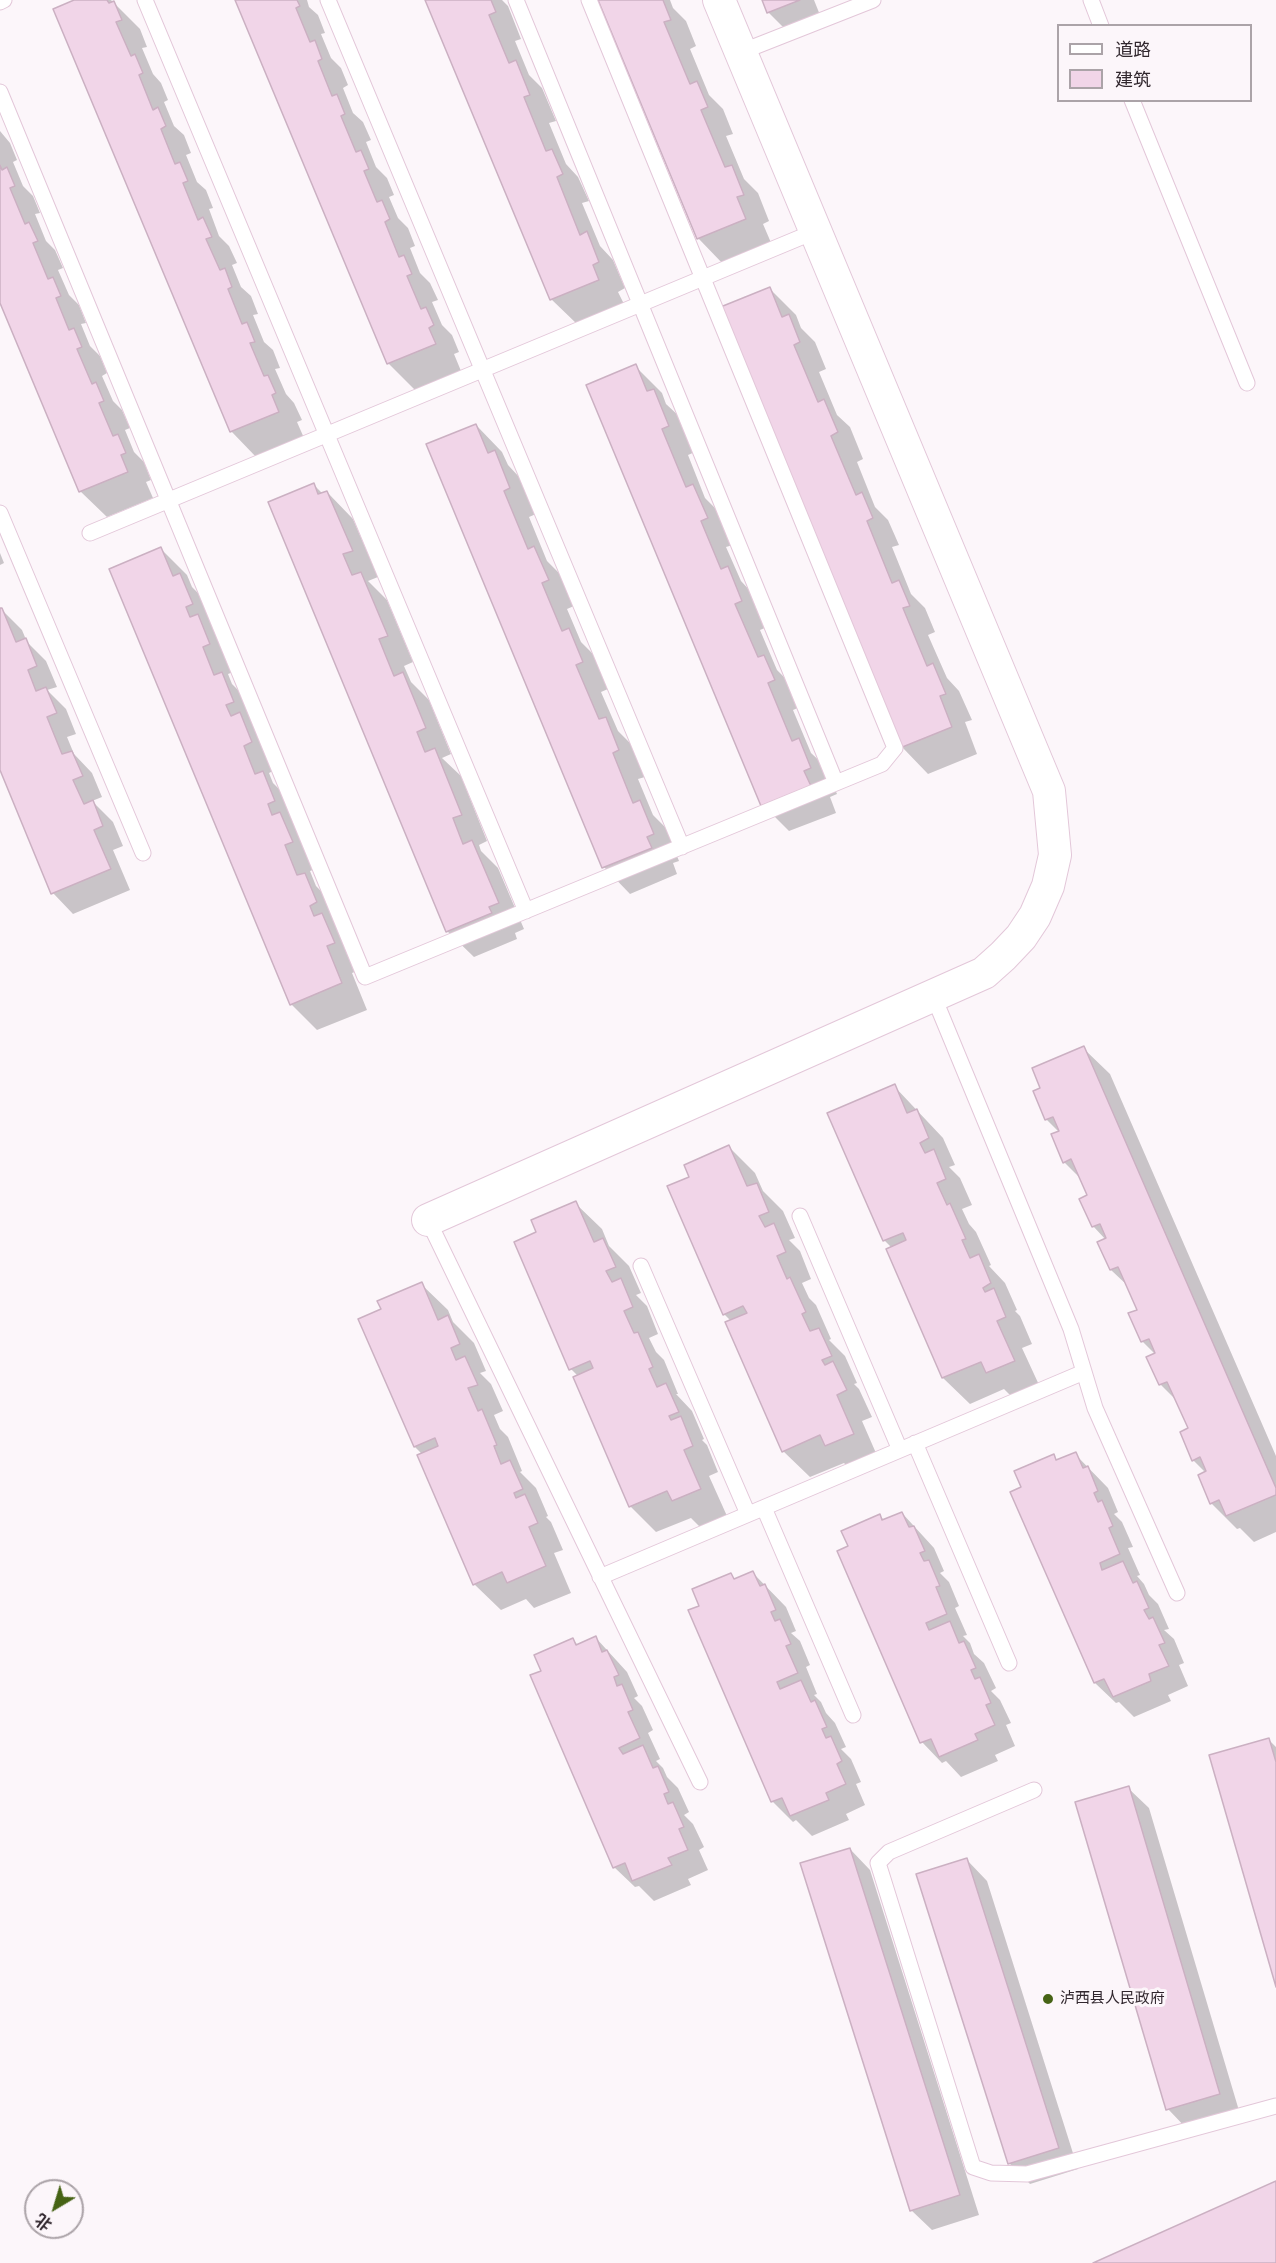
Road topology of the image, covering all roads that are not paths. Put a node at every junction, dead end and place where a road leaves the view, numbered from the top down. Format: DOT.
graph roads {
  1 [pos="145,0"];
  2 [pos="328,0"];
  3 [pos="516,0"];
  4 [pos="589,0"];
  5 [pos="719,0"];
  6 [pos="873,0"];
  7 [pos="1091,0"];
  8 [pos="1100,24"];
  9 [pos="741,52"];
  10 [pos="0,92"];
  11 [pos="1133,102"];
  12 [pos="816,231"];
  13 [pos="703,278"];
  14 [pos="640,304"];
  15 [pos="482,369"];
  16 [pos="1247,382"];
  17 [pos="327,434"];
  18 [pos="169,500"];
  19 [pos="0,513"];
  20 [pos="90,533"];
  21 [pos="836,783"];
  22 [pos="682,847"];
  23 [pos="143,853"];
  24 [pos="526,911"];
  25 [pos="933,995"];
  26 [pos="800,1216"];
  27 [pos="428,1220"];
  28 [pos="641,1266"];
  29 [pos="1084,1372"];
  30 [pos="915,1443"];
  31 [pos="900,1450"];
  32 [pos="765,1508"];
  33 [pos="748,1514"];
  34 [pos="600,1577"];
  35 [pos="1177,1593"];
  36 [pos="1010,1663"];
  37 [pos="853,1715"];
  38 [pos="700,1782"];
  39 [pos="1034,1790"];
  40 [pos="1276,2106"];
  1 -- 17 [label="lane"];
  2 -- 15 [label="lane"];
  3 -- 14 [label="lane"];
  4 -- 13 [label="lane"];
  5 -- 9 [label="street"];
  6 -- 9 [label="lane"];
  7 -- 8 [label="lane"];
  9 -- 12 [label="street"];
  10 -- 18 [label="lane"];
  11 -- 16 [label="lane"];
  12 -- 13 [label="lane"];
  12 -- 25 [label="street"];
  13 -- 14 [label="lane"];
  13 -- 21 [label="lane"];
  14 -- 15 [label="lane"];
  14 -- 21 [label="lane"];
  15 -- 17 [label="lane"];
  15 -- 22 [label="lane"];
  17 -- 18 [label="lane"];
  17 -- 24 [label="lane"];
  18 -- 20 [label="lane"];
  18 -- 24 [label="lane"];
  19 -- 23 [label="lane"];
  21 -- 22 [label="lane"];
  22 -- 24 [label="lane"];
  25 -- 27 [label="street"];
  25 -- 29 [label="lane"];
  26 -- 31 [label="lane"];
  27 -- 34 [label="lane"];
  28 -- 33 [label="lane"];
  29 -- 30 [label="lane"];
  29 -- 35 [label="lane"];
  30 -- 31 [label="lane"];
  30 -- 36 [label="lane"];
  31 -- 32 [label="lane"];
  32 -- 33 [label="lane"];
  32 -- 37 [label="lane"];
  33 -- 34 [label="lane"];
  34 -- 38 [label="lane"];
  39 -- 40 [label="lane"];
}
